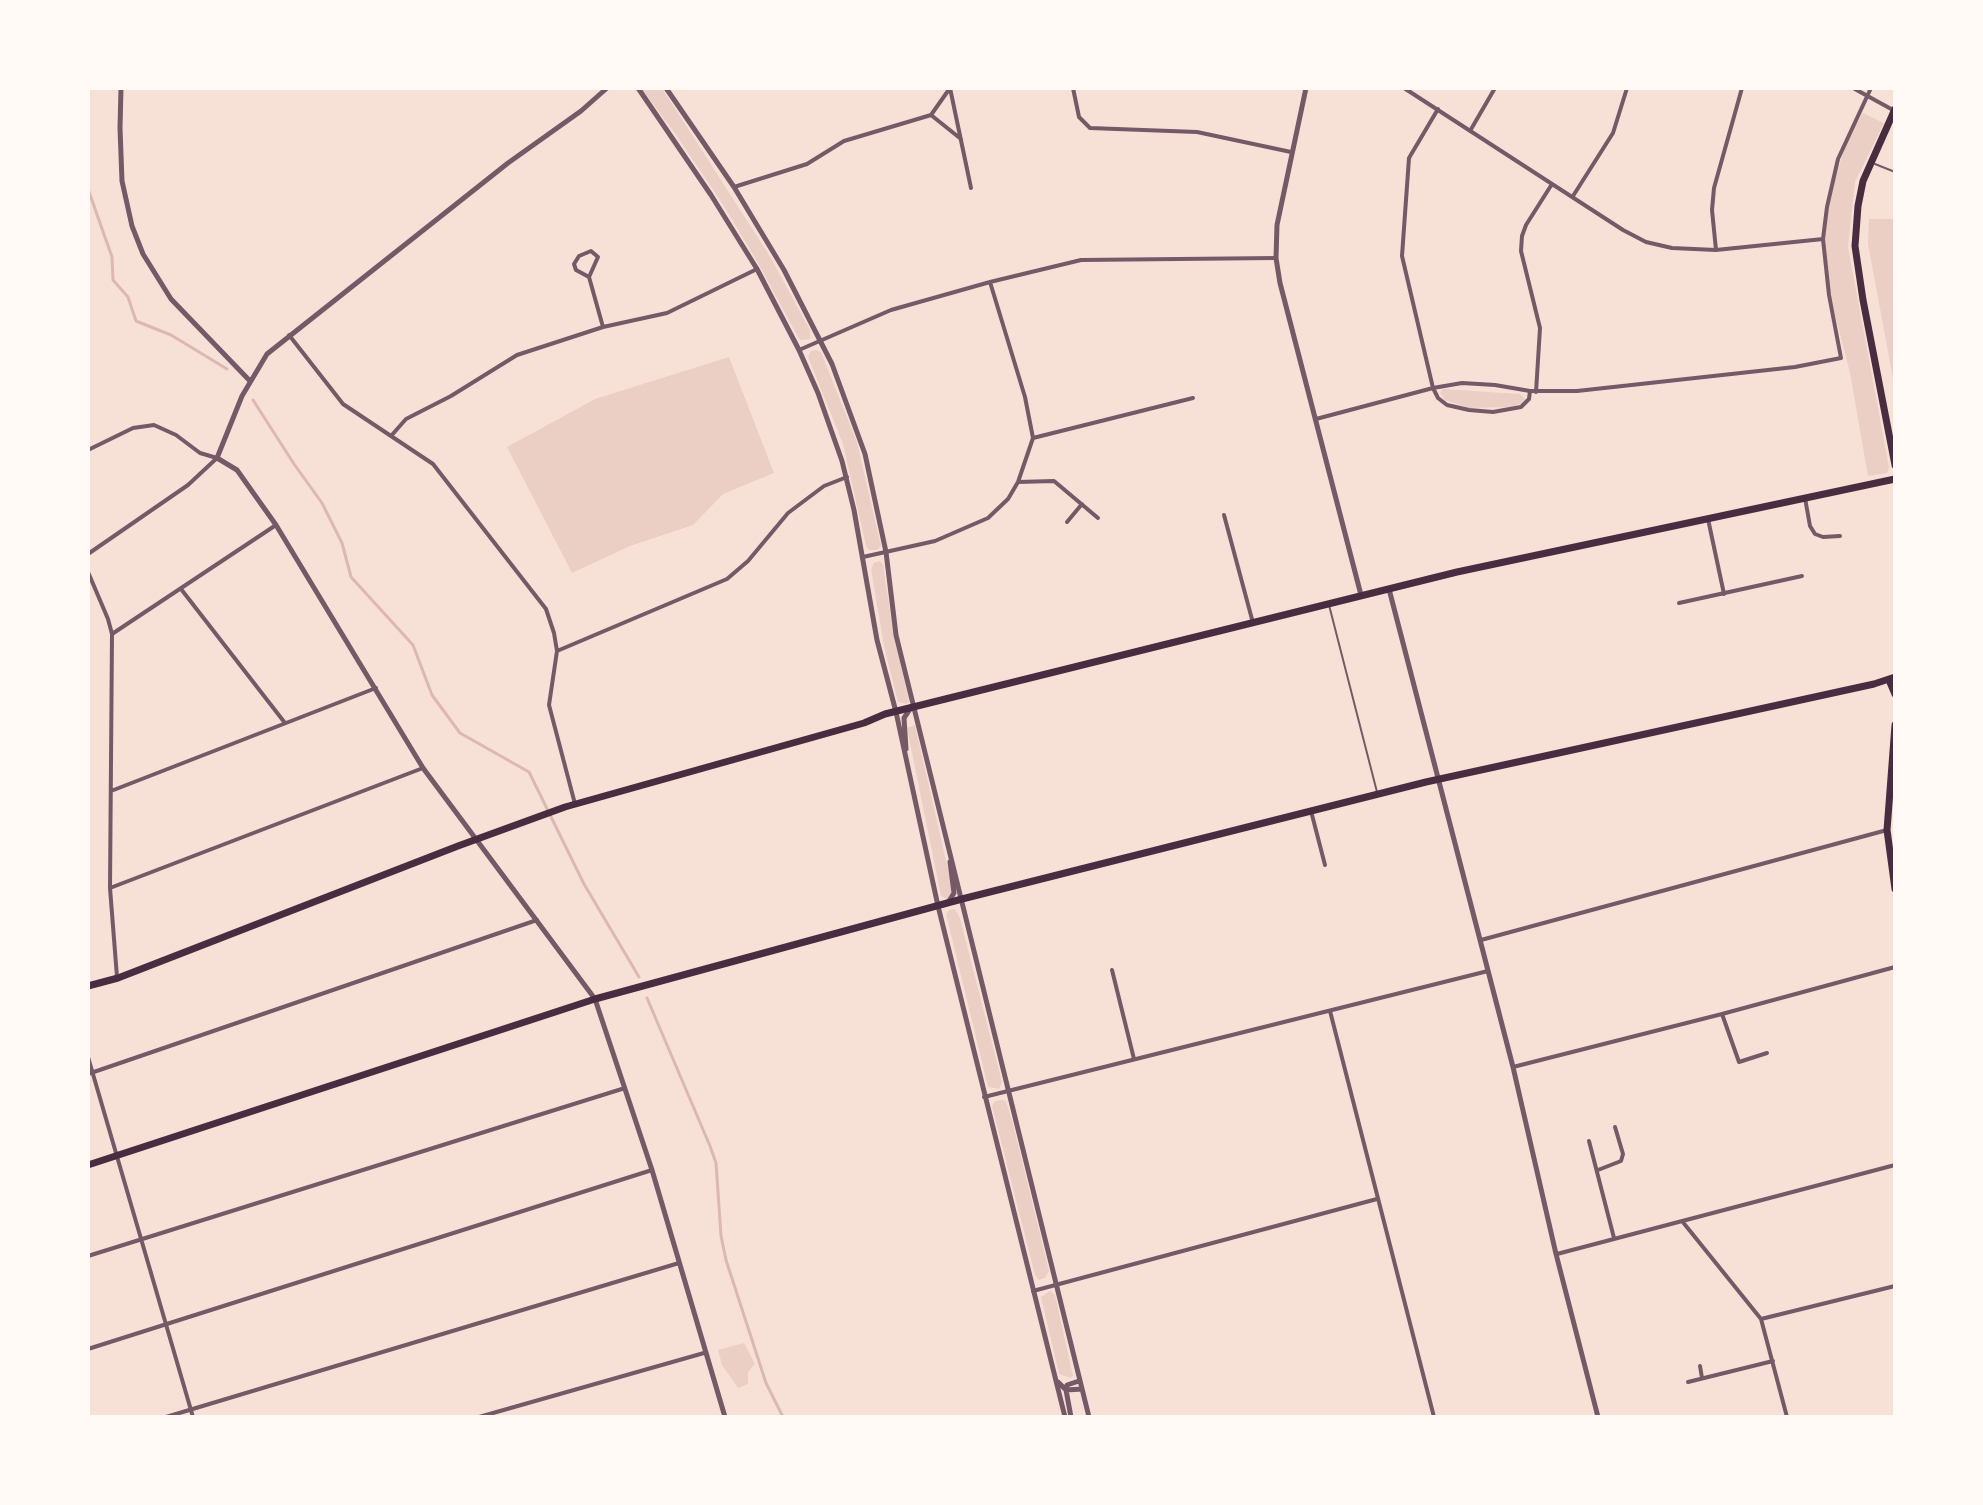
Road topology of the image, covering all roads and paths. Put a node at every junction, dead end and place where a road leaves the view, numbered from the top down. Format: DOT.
graph roads {
  1 [pos="121,88"];
  2 [pos="607,88"];
  3 [pos="638,88"];
  4 [pos="666,88"];
  5 [pos="950,88"];
  6 [pos="1073,88"];
  7 [pos="1306,88"];
  8 [pos="1404,88"];
  9 [pos="1495,88"];
  10 [pos="1627,88"];
  11 [pos="1742,88"];
  12 [pos="1853,88"];
  13 [pos="1871,88"];
  14 [pos="1867,97"];
  15 [pos="1438,109"];
  16 [pos="1894,110"];
  17 [pos="931,115"];
  18 [pos="1470,131"];
  19 [pos="961,139"];
  20 [pos="1291,152"];
  21 [pos="1870,162"];
  22 [pos="1895,172"];
  23 [pos="1552,184"];
  24 [pos="734,187"];
  25 [pos="971,188"];
  26 [pos="1572,196"];
  27 [pos="1823,239"];
  28 [pos="1716,250"];
  29 [pos="1276,258"];
  30 [pos="757,269"];
  31 [pos="589,277"];
  32 [pos="990,282"];
  33 [pos="603,327"];
  34 [pos="289,335"];
  35 [pos="821,340"];
  36 [pos="799,350"];
  37 [pos="250,381"];
  38 [pos="1433,388"];
  39 [pos="1533,392"];
  40 [pos="1193,398"];
  41 [pos="1315,419"];
  42 [pos="391,436"];
  43 [pos="1033,438"];
  44 [pos="88,450"];
  45 [pos="217,458"];
  46 [pos="1895,465"];
  47 [pos="847,477"];
  48 [pos="1895,479"];
  49 [pos="1018,482"];
  50 [pos="1805,498"];
  51 [pos="1082,504"];
  52 [pos="1224,515"];
  53 [pos="1098,518"];
  54 [pos="1708,519"];
  55 [pos="1067,522"];
  56 [pos="276,525"];
  57 [pos="1840,536"];
  58 [pos="886,552"];
  59 [pos="88,554"];
  60 [pos="863,557"];
  61 [pos="88,572"];
  62 [pos="1802,576"];
  63 [pos="1389,588"];
  64 [pos="181,589"];
  65 [pos="1724,594"];
  66 [pos="1361,595"];
  67 [pos="1679,603"];
  68 [pos="1328,604"];
  69 [pos="1253,623"];
  70 [pos="112,634"];
  71 [pos="557,651"];
  72 [pos="1892,679"];
  73 [pos="376,688"];
  74 [pos="1895,694"];
  75 [pos="913,708"];
  76 [pos="896,712"];
  77 [pos="285,723"];
  78 [pos="1895,725"];
  79 [pos="423,768"];
  80 [pos="1437,780"];
  81 [pos="111,791"];
  82 [pos="913,793"];
  83 [pos="1378,794"];
  84 [pos="575,804"];
  85 [pos="1311,811"];
  86 [pos="1887,830"];
  87 [pos="946,833"];
  88 [pos="477,840"];
  89 [pos="1325,865"];
  90 [pos="110,888"];
  91 [pos="1895,889"];
  92 [pos="962,899"];
  93 [pos="941,905"];
  94 [pos="537,920"];
  95 [pos="1481,940"];
  96 [pos="1895,967"];
  97 [pos="1112,970"];
  98 [pos="1488,971"];
  99 [pos="118,978"];
  100 [pos="88,986"];
  101 [pos="595,999"];
  102 [pos="1330,1011"];
  103 [pos="1722,1014"];
  104 [pos="1767,1053"];
  105 [pos="88,1057"];
  106 [pos="1134,1059"];
  107 [pos="1513,1067"];
  108 [pos="90,1073"];
  109 [pos="625,1088"];
  110 [pos="1008,1091"];
  111 [pos="984,1097"];
  112 [pos="1615,1127"];
  113 [pos="1589,1141"];
  114 [pos="117,1156"];
  115 [pos="88,1165"];
  116 [pos="1895,1165"];
  117 [pos="652,1170"];
  118 [pos="1598,1170"];
  119 [pos="1377,1199"];
  120 [pos="1682,1221"];
  121 [pos="1614,1238"];
  122 [pos="141,1240"];
  123 [pos="1556,1254"];
  124 [pos="88,1256"];
  125 [pos="679,1263"];
  126 [pos="1058,1284"];
  127 [pos="1895,1286"];
  128 [pos="1033,1291"];
  129 [pos="1761,1319"];
  130 [pos="166,1325"];
  131 [pos="88,1349"];
  132 [pos="704,1353"];
  133 [pos="1773,1361"];
  134 [pos="1700,1366"];
  135 [pos="1054,1373"];
  136 [pos="1702,1378"];
  137 [pos="1079,1381"];
  138 [pos="1688,1382"];
  139 [pos="1082,1389"];
  140 [pos="1066,1390"];
  141 [pos="191,1410"];
  142 [pos="166,1417"];
  143 [pos="193,1417"];
  144 [pos="479,1417"];
  145 [pos="725,1417"];
  146 [pos="1068,1417"];
  147 [pos="1089,1417"];
  148 [pos="1434,1417"];
  149 [pos="1598,1417"];
  150 [pos="1787,1417"];
  1 -- 37 [label="street"];
  2 -- 34 [label="street"];
  3 -- 30 [label="street"];
  4 -- 24 [label="street"];
  5 -- 17 [label="street"];
  5 -- 19 [label="street"];
  6 -- 20 [label="street"];
  7 -- 20 [label="street"];
  8 -- 15 [label="street"];
  9 -- 18 [label="street"];
  10 -- 26 [label="street"];
  11 -- 28 [label="street"];
  12 -- 14 [label="street"];
  13 -- 14 [label="street"];
  14 -- 16 [label="street"];
  14 -- 27 [label="street"];
  15 -- 18 [label="street"];
  15 -- 38 [label="street"];
  16 -- 21 [label="main road"];
  17 -- 19 [label="street"];
  17 -- 24 [label="street"];
  18 -- 23 [label="street"];
  19 -- 25 [label="street"];
  20 -- 29 [label="street"];
  21 -- 22 [label="lane"];
  21 -- 46 [label="main road"];
  23 -- 26 [label="street"];
  23 -- 39 [label="street"];
  24 -- 35 [label="street"];
  26 -- 28 [label="street"];
  27 -- 28 [label="street"];
  27 -- 39 [label="street"];
  29 -- 32 [label="street"];
  29 -- 41 [label="street"];
  30 -- 33 [label="street"];
  30 -- 36 [label="street"];
  31 -- 31 [label="street"];
  31 -- 33 [label="street"];
  32 -- 35 [label="street"];
  32 -- 43 [label="street"];
  33 -- 42 [label="street"];
  34 -- 37 [label="street"];
  34 -- 42 [label="street"];
  35 -- 36 [label="street"];
  35 -- 58 [label="street"];
  36 -- 47 [label="street"];
  37 -- 45 [label="street"];
  38 -- 39 [label="street"];
  38 -- 39 [label="street"];
  38 -- 41 [label="street"];
  40 -- 43 [label="street"];
  41 -- 66 [label="street"];
  42 -- 71 [label="street"];
  43 -- 49 [label="street"];
  44 -- 45 [label="street"];
  45 -- 56 [label="street"];
  45 -- 59 [label="street"];
  47 -- 60 [label="street"];
  47 -- 71 [label="street"];
  48 -- 50 [label="main road"];
  49 -- 51 [label="street"];
  49 -- 58 [label="street"];
  50 -- 54 [label="main road"];
  50 -- 57 [label="street"];
  51 -- 53 [label="street"];
  51 -- 55 [label="street"];
  52 -- 69 [label="street"];
  54 -- 63 [label="main road"];
  54 -- 65 [label="street"];
  56 -- 64 [label="street"];
  56 -- 73 [label="street"];
  58 -- 60 [label="street"];
  58 -- 75 [label="street"];
  60 -- 76 [label="street"];
  61 -- 70 [label="street"];
  62 -- 65 [label="street"];
  63 -- 66 [label="main road"];
  63 -- 80 [label="street"];
  64 -- 70 [label="street"];
  64 -- 77 [label="street"];
  65 -- 67 [label="street"];
  66 -- 68 [label="main road"];
  68 -- 69 [label="main road"];
  68 -- 83 [label="lane"];
  69 -- 75 [label="main road"];
  70 -- 81 [label="street"];
  71 -- 84 [label="street"];
  72 -- 74 [label="main road"];
  72 -- 80 [label="main road"];
  73 -- 77 [label="street"];
  73 -- 79 [label="street"];
  75 -- 76 [label="main road"];
  75 -- 82 [label="street"];
  75 -- 87 [label="street"];
  76 -- 82 [label="street"];
  76 -- 84 [label="main road"];
  77 -- 81 [label="street"];
  78 -- 86 [label="main road"];
  79 -- 88 [label="street"];
  79 -- 90 [label="street"];
  80 -- 83 [label="main road"];
  80 -- 95 [label="street"];
  81 -- 90 [label="street"];
  82 -- 93 [label="street"];
  83 -- 85 [label="main road"];
  84 -- 88 [label="main road"];
  85 -- 89 [label="street"];
  85 -- 92 [label="main road"];
  86 -- 91 [label="main road"];
  86 -- 95 [label="street"];
  87 -- 92 [label="street"];
  87 -- 93 [label="street"];
  88 -- 94 [label="street"];
  88 -- 99 [label="main road"];
  90 -- 99 [label="street"];
  92 -- 93 [label="main road"];
  92 -- 110 [label="street"];
  93 -- 101 [label="main road"];
  93 -- 111 [label="street"];
  94 -- 101 [label="street"];
  94 -- 108 [label="street"];
  95 -- 98 [label="street"];
  96 -- 103 [label="street"];
  97 -- 106 [label="street"];
  98 -- 102 [label="street"];
  98 -- 107 [label="street"];
  99 -- 100 [label="main road"];
  101 -- 109 [label="street"];
  101 -- 114 [label="main road"];
  102 -- 106 [label="street"];
  102 -- 119 [label="street"];
  103 -- 104 [label="street"];
  103 -- 107 [label="street"];
  105 -- 108 [label="street"];
  106 -- 110 [label="street"];
  107 -- 123 [label="street"];
  108 -- 114 [label="street"];
  109 -- 117 [label="street"];
  109 -- 122 [label="street"];
  110 -- 111 [label="street"];
  110 -- 126 [label="street"];
  111 -- 128 [label="street"];
  112 -- 118 [label="street"];
  113 -- 118 [label="street"];
  114 -- 115 [label="main road"];
  114 -- 122 [label="street"];
  116 -- 120 [label="street"];
  117 -- 125 [label="street"];
  117 -- 130 [label="street"];
  118 -- 121 [label="street"];
  119 -- 126 [label="street"];
  119 -- 148 [label="street"];
  120 -- 121 [label="street"];
  120 -- 129 [label="street"];
  121 -- 123 [label="street"];
  122 -- 124 [label="street"];
  122 -- 130 [label="street"];
  123 -- 149 [label="street"];
  125 -- 132 [label="street"];
  125 -- 141 [label="street"];
  126 -- 128 [label="street"];
  126 -- 137 [label="street"];
  127 -- 129 [label="street"];
  128 -- 135 [label="street"];
  129 -- 133 [label="street"];
  130 -- 131 [label="street"];
  130 -- 141 [label="street"];
  132 -- 144 [label="street"];
  132 -- 145 [label="street"];
  133 -- 136 [label="street"];
  133 -- 150 [label="street"];
  134 -- 136 [label="street"];
  135 -- 140 [label="street"];
  135 -- 146 [label="street"];
  136 -- 138 [label="street"];
  137 -- 139 [label="street"];
  137 -- 140 [label="street"];
  139 -- 140 [label="street"];
  139 -- 147 [label="street"];
  140 -- 146 [label="street"];
  141 -- 142 [label="street"];
  141 -- 143 [label="street"];
}
